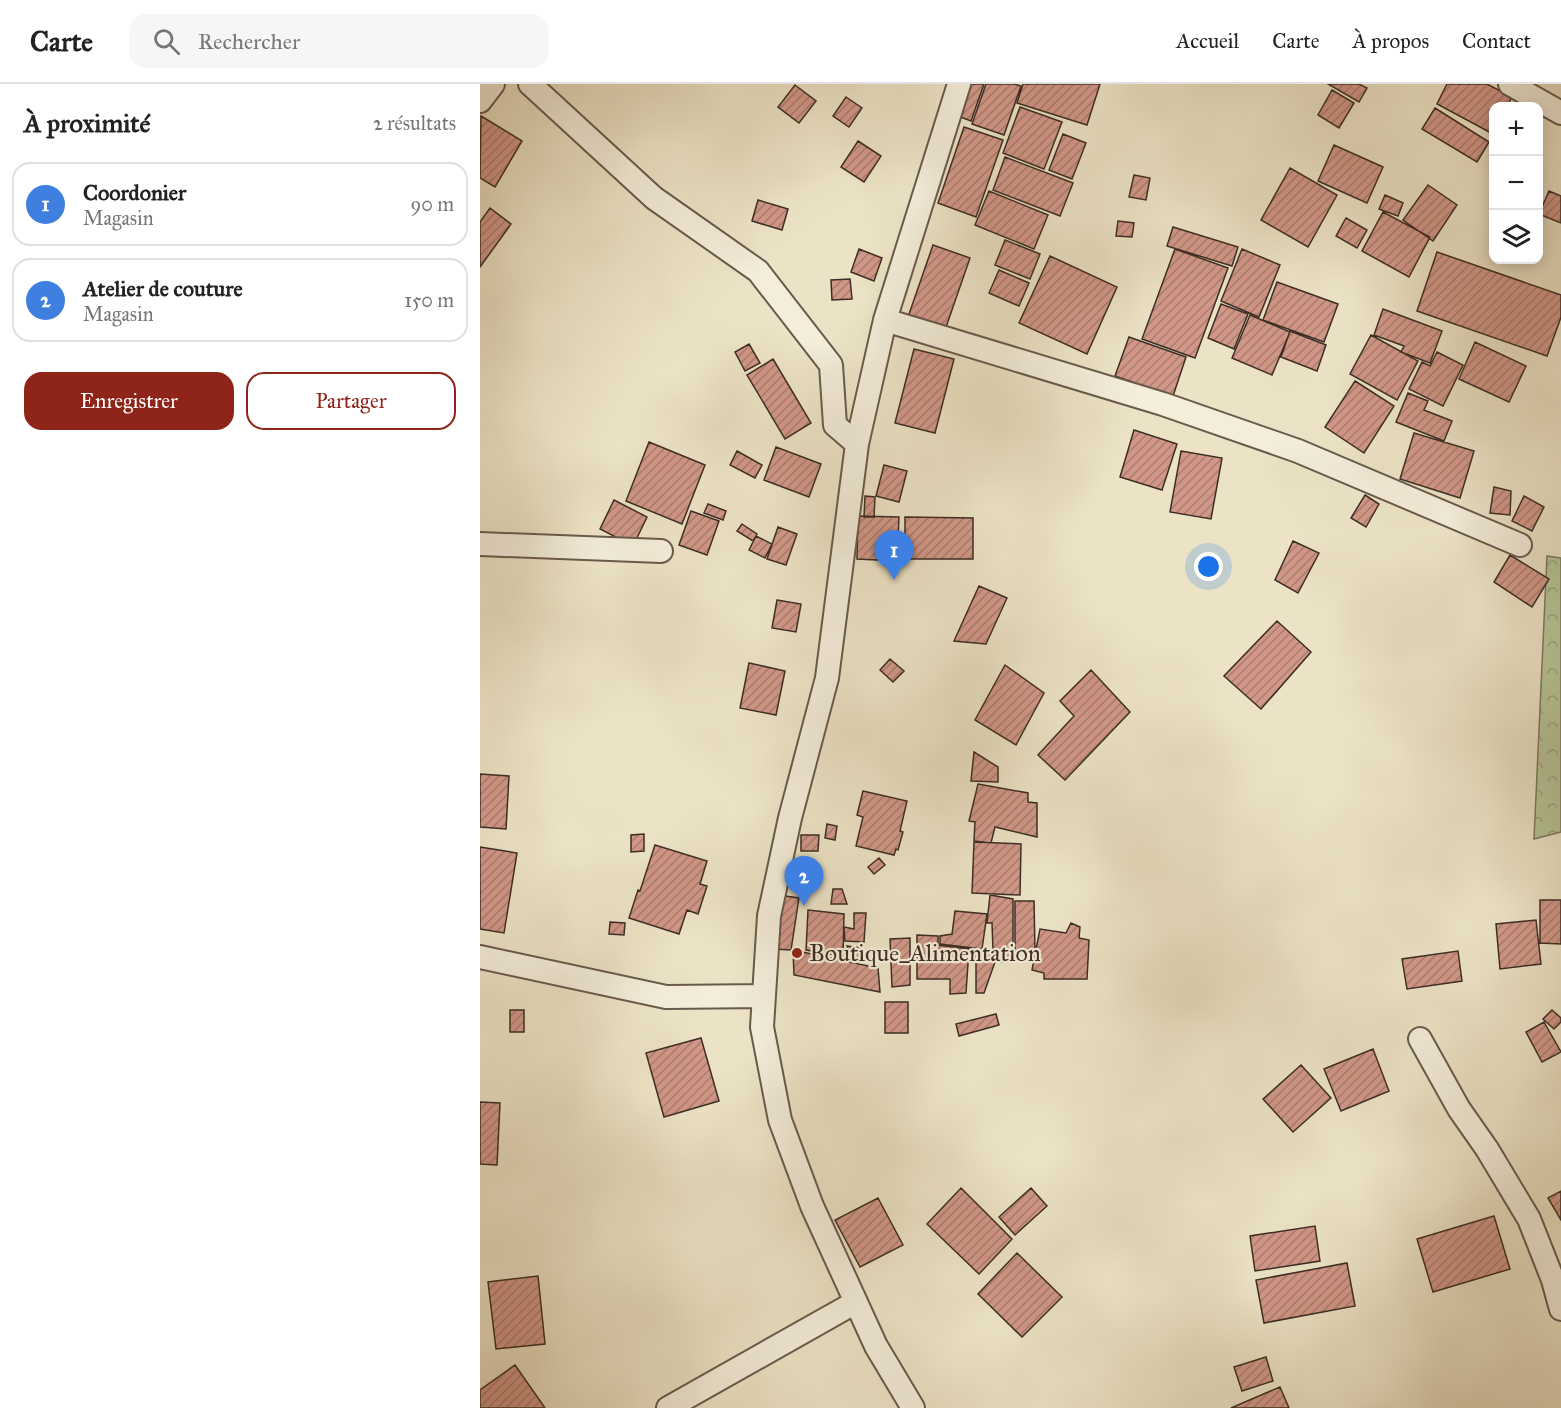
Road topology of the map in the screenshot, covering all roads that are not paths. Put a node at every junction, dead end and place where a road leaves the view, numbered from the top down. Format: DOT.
graph roads {
  1 [pos="493,84"];
  2 [pos="530,84"];
  3 [pos="959,84"];
  4 [pos="1510,84"];
  5 [pos="480,101"];
  6 [pos="1561,113"];
  7 [pos="885,320"];
  8 [pos="857,444"];
  9 [pos="480,544"];
  10 [pos="1520,545"];
  11 [pos="661,551"];
  12 [pos="480,957"];
  13 [pos="764,996"];
  14 [pos="1420,1039"];
  15 [pos="856,1302"];
  16 [pos="1561,1309"];
  17 [pos="668,1408"];
  18 [pos="913,1408"];
  1 -- 5 [label="street"];
  2 -- 8 [label="street"];
  3 -- 7 [label="street"];
  4 -- 6 [label="street"];
  7 -- 8 [label="street"];
  7 -- 10 [label="street"];
  8 -- 13 [label="street"];
  9 -- 11 [label="street"];
  12 -- 13 [label="street"];
  13 -- 15 [label="street"];
  14 -- 16 [label="street"];
  15 -- 17 [label="street"];
  15 -- 18 [label="street"];
}
